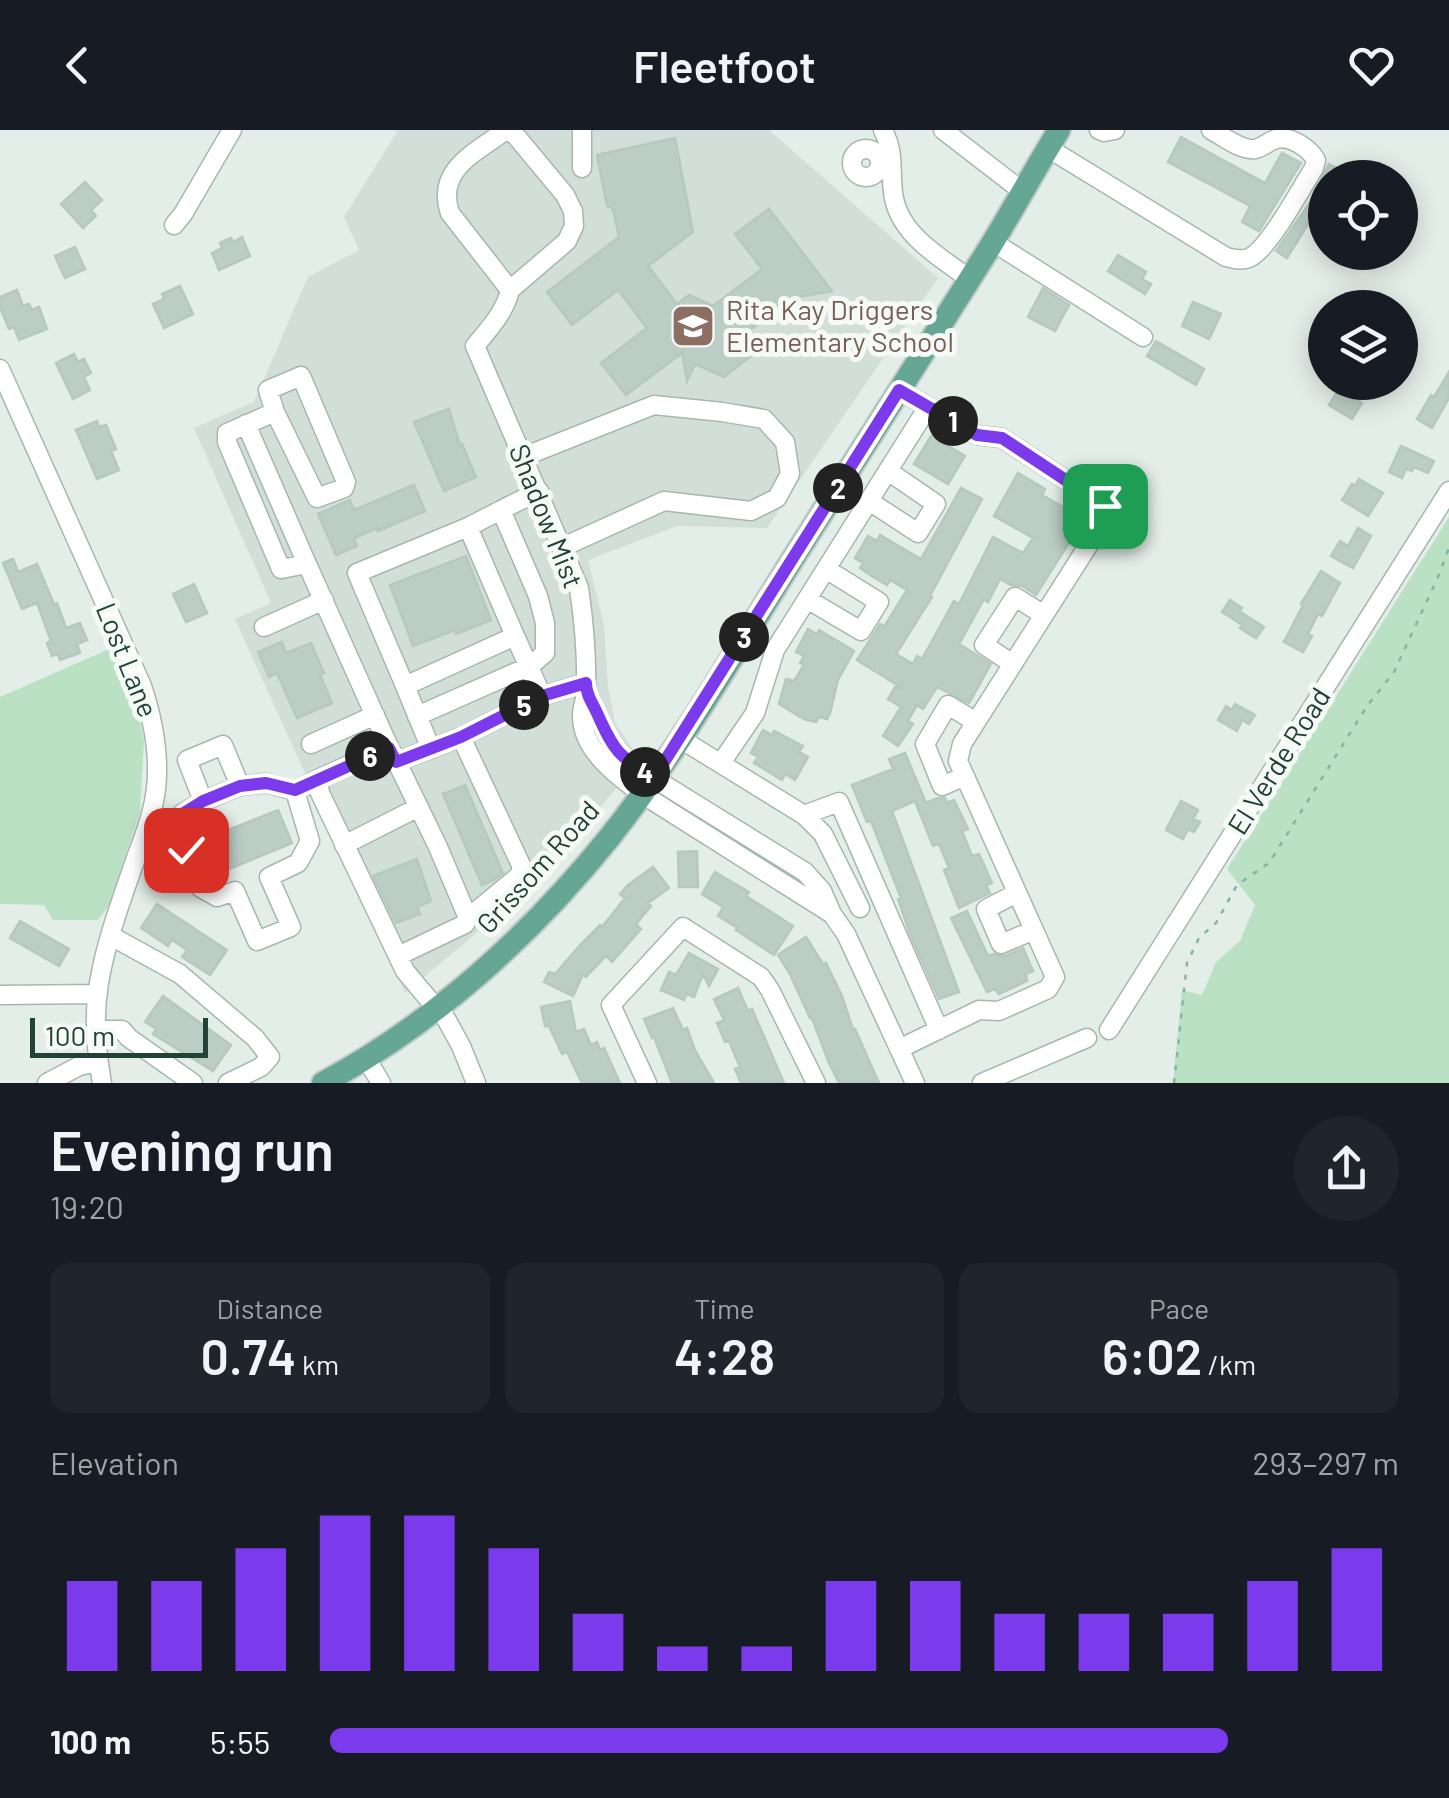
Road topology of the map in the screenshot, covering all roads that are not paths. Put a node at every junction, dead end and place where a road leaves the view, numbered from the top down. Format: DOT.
graph roads {
  1 [pos="509,130"];
  2 [pos="582,130"];
  3 [pos="867,130"];
  4 [pos="882,130"];
  5 [pos="943,130"];
  6 [pos="1099,130"];
  7 [pos="1115,130"];
  8 [pos="1211,130"];
  9 [pos="226,132"];
  10 [pos="1054,139"];
  11 [pos="582,168"];
  12 [pos="888,175"];
  13 [pos="1022,191"];
  14 [pos="174,225"];
  15 [pos="993,242"];
  16 [pos="970,279"];
  17 [pos="510,290"];
  18 [pos="1143,337"];
  19 [pos="0,369"];
  20 [pos="899,390"];
  21 [pos="928,407"];
  22 [pos="275,412"];
  23 [pos="524,457"];
  24 [pos="888,471"];
  25 [pos="1449,491"];
  26 [pos="538,492"];
  27 [pos="869,502"];
  28 [pos="501,510"];
  29 [pos="468,527"];
  30 [pos="563,547"];
  31 [pos="826,569"];
  32 [pos="807,599"];
  33 [pos="324,600"];
  34 [pos="1044,615"];
  35 [pos="264,627"];
  36 [pos="515,636"];
  37 [pos="1013,664"];
  38 [pos="530,666"];
  39 [pos="405,686"];
  40 [pos="586,688"];
  41 [pos="542,696"];
  42 [pos="375,716"];
  43 [pos="417,716"];
  44 [pos="976,722"];
  45 [pos="461,737"];
  46 [pos="680,738"];
  47 [pos="311,744"];
  48 [pos="430,749"];
  49 [pos="393,755"];
  50 [pos="721,764"];
  51 [pos="965,776"];
  52 [pos="318,779"];
  53 [pos="240,786"];
  54 [pos="648,786"];
  55 [pos="295,790"];
  56 [pos="203,801"];
  57 [pos="419,808"];
  58 [pos="152,810"];
  59 [pos="184,813"];
  60 [pos="804,815"];
  61 [pos="344,844"];
  62 [pos="269,877"];
  63 [pos="235,891"];
  64 [pos="1017,892"];
  65 [pos="882,898"];
  66 [pos="860,908"];
  67 [pos="834,917"];
  68 [pos="468,918"];
  69 [pos="1034,930"];
  70 [pos="112,936"];
  71 [pos="400,955"];
  72 [pos="98,994"];
  73 [pos="0,995"];
  74 [pos="437,1007"];
  75 [pos="96,1030"];
  76 [pos="1109,1030"];
  77 [pos="936,1032"];
  78 [pos="1087,1038"];
  79 [pos="899,1049"];
  80 [pos="98,1062"];
  81 [pos="363,1068"];
  82 [pos="46,1083"];
  83 [pos="102,1083"];
  84 [pos="193,1083"];
  85 [pos="228,1083"];
  86 [pos="323,1083"];
  87 [pos="380,1083"];
  88 [pos="476,1083"];
  89 [pos="648,1083"];
  90 [pos="816,1083"];
  91 [pos="915,1083"];
  92 [pos="982,1083"];
  1 -- 17 [label="street"];
  1 -- 17 [label="street"];
  2 -- 11 [label="street"];
  3 -- 12 [label="street"];
  4 -- 12 [label="street"];
  5 -- 13 [label="street"];
  6 -- 7 [label="street"];
  8 -- 10 [label="street"];
  9 -- 14 [label="street"];
  10 -- 13 [label="main road, Grissom Road"];
  12 -- 16 [label="street"];
  13 -- 15 [label="main road, Grissom Road"];
  15 -- 16 [label="main road, Grissom Road"];
  15 -- 18 [label="street"];
  16 -- 20 [label="main road, Grissom Road"];
  17 -- 23 [label="street, Shadow Mist"];
  19 -- 58 [label="street, Lost Lane"];
  20 -- 21 [label="street"];
  20 -- 46 [label="main road, Grissom Road"];
  21 -- 24 [label="street"];
  21 -- 34 [label="street"];
  22 -- 22 [label="street"];
  22 -- 33 [label="street"];
  23 -- 26 [label="street, Shadow Mist"];
  23 -- 30 [label="street"];
  24 -- 27 [label="street"];
  24 -- 27 [label="street"];
  25 -- 76 [label="street, El Verde Road"];
  26 -- 28 [label="street"];
  26 -- 30 [label="street, Shadow Mist"];
  27 -- 31 [label="street"];
  28 -- 29 [label="street"];
  28 -- 38 [label="street"];
  29 -- 36 [label="street"];
  29 -- 39 [label="street"];
  30 -- 40 [label="street, Shadow Mist"];
  31 -- 32 [label="street"];
  31 -- 32 [label="street"];
  32 -- 50 [label="street"];
  33 -- 35 [label="street"];
  33 -- 42 [label="street"];
  34 -- 37 [label="street"];
  34 -- 37 [label="street"];
  36 -- 38 [label="street"];
  36 -- 39 [label="street"];
  37 -- 44 [label="street"];
  38 -- 41 [label="street"];
  38 -- 43 [label="street"];
  39 -- 43 [label="street"];
  40 -- 41 [label="street"];
  40 -- 54 [label="street, Shadow Mist"];
  41 -- 45 [label="street"];
  42 -- 47 [label="street"];
  42 -- 49 [label="street"];
  43 -- 48 [label="street"];
  44 -- 51 [label="street"];
  44 -- 51 [label="street"];
  45 -- 48 [label="street"];
  45 -- 68 [label="street"];
  46 -- 50 [label="street"];
  46 -- 54 [label="main road, Grissom Road"];
  48 -- 49 [label="street"];
  49 -- 52 [label="street"];
  49 -- 57 [label="street"];
  50 -- 60 [label="street"];
  51 -- 64 [label="street"];
  52 -- 55 [label="street"];
  52 -- 61 [label="street"];
  53 -- 55 [label="street"];
  53 -- 56 [label="street"];
  53 -- 56 [label="street"];
  54 -- 67 [label="street, Shadow Mist"];
  54 -- 74 [label="main road, Grissom Road"];
  55 -- 62 [label="street"];
  56 -- 59 [label="street"];
  57 -- 61 [label="street"];
  57 -- 68 [label="street"];
  58 -- 59 [label="street"];
  58 -- 70 [label="street, Lost Lane"];
  59 -- 63 [label="street"];
  60 -- 65 [label="street"];
  60 -- 66 [label="street"];
  61 -- 71 [label="street"];
  62 -- 63 [label="street"];
  62 -- 63 [label="street"];
  64 -- 69 [label="street"];
  64 -- 69 [label="street"];
  65 -- 66 [label="street"];
  65 -- 77 [label="street"];
  66 -- 67 [label="street"];
  67 -- 79 [label="street, Shadow Mist"];
  68 -- 71 [label="street"];
  69 -- 77 [label="street"];
  70 -- 72 [label="street, Lost Lane"];
  70 -- 85 [label="street"];
  71 -- 74 [label="street"];
  72 -- 73 [label="street"];
  72 -- 75 [label="street, Lost Lane"];
  74 -- 81 [label="main road, Grissom Road"];
  74 -- 88 [label="street"];
  75 -- 80 [label="street, Lost Lane"];
  75 -- 84 [label="street"];
  77 -- 79 [label="street"];
  78 -- 92 [label="street"];
  79 -- 91 [label="street, Shadow Mist"];
  80 -- 82 [label="street"];
  80 -- 83 [label="street, Lost Lane"];
  81 -- 86 [label="main road, Grissom Road"];
  81 -- 87 [label="street"];
  89 -- 90 [label="street"];
}
